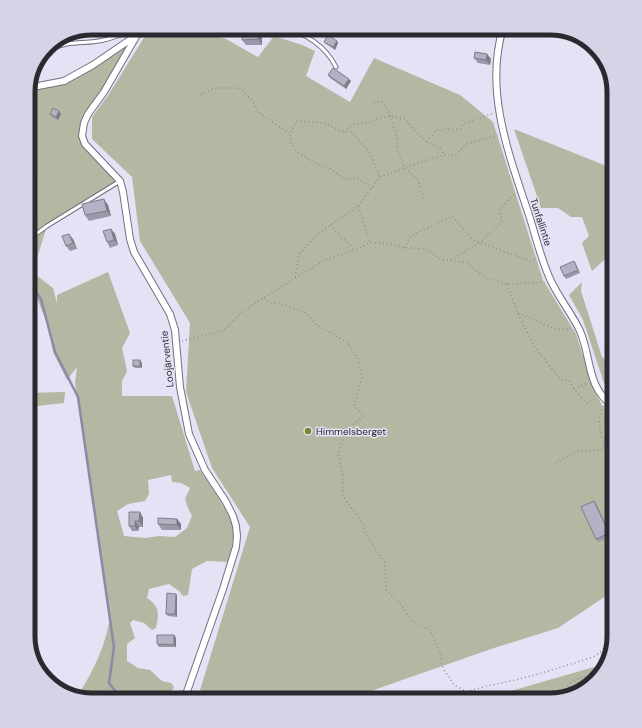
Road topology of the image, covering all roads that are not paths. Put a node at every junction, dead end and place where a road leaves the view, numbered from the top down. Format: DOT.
graph roads {
  1 [pos="122,35"];
  2 [pos="137,35"];
  3 [pos="302,35"];
  4 [pos="502,35"];
  5 [pos="58,47"];
  6 [pos="336,67"];
  7 [pos="35,87"];
  8 [pos="120,181"];
  9 [pos="35,235"];
  10 [pos="607,402"];
  11 [pos="186,693"];
  1 -- 5 [label="lane"];
  2 -- 7 [label="street"];
  2 -- 8 [label="street"];
  3 -- 6 [label="lane"];
  4 -- 10 [label="street, Tunfallintie"];
  8 -- 9 [label="lane"];
  8 -- 11 [label="street, Loojärventie"];
}
